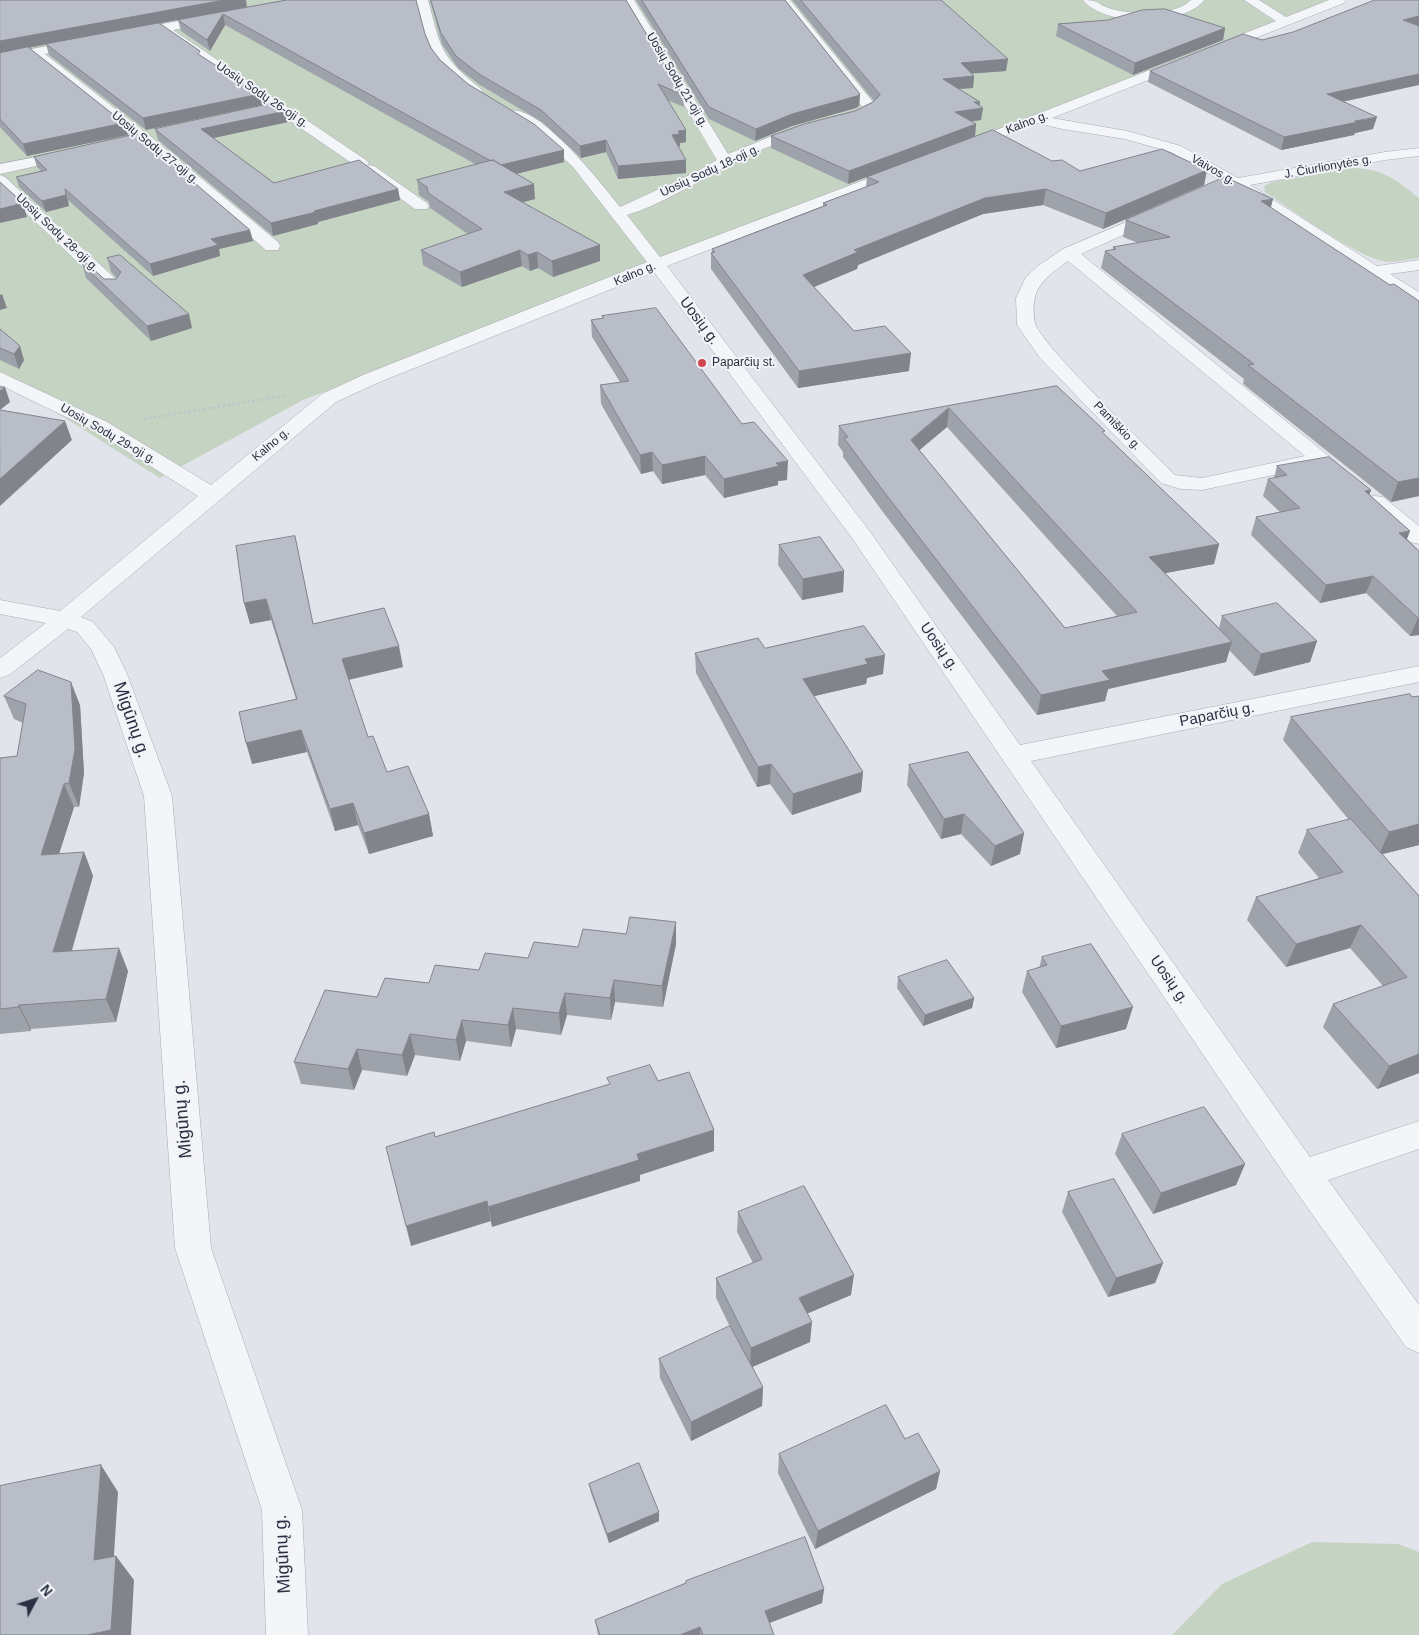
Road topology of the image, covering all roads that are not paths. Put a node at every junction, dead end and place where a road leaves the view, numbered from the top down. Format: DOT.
graph roads {
  1 [pos="422,0"];
  2 [pos="628,0"];
  3 [pos="784,0"];
  4 [pos="1089,0"];
  5 [pos="1198,0"];
  6 [pos="1250,0"];
  7 [pos="1340,0"];
  8 [pos="229,15"];
  9 [pos="1286,21"];
  10 [pos="163,27"];
  11 [pos="117,36"];
  12 [pos="99,40"];
  13 [pos="35,52"];
  14 [pos="0,60"];
  15 [pos="281,107"];
  16 [pos="262,111"];
  17 [pos="1038,119"];
  18 [pos="162,134"];
  19 [pos="144,138"];
  20 [pos="125,142"];
  21 [pos="86,150"];
  22 [pos="956,150"];
  23 [pos="1419,152"];
  24 [pos="724,161"];
  25 [pos="910,168"];
  26 [pos="0,170"];
  27 [pos="0,180"];
  28 [pos="1236,183"];
  29 [pos="421,206"];
  30 [pos="617,213"];
  31 [pos="272,246"];
  32 [pos="1069,254"];
  33 [pos="657,264"];
  34 [pos="1419,264"];
  35 [pos="1376,271"];
  36 [pos="114,287"];
  37 [pos="1419,300"];
  38 [pos="0,378"];
  39 [pos="1320,459"];
  40 [pos="212,495"];
  41 [pos="1419,538"];
  42 [pos="0,607"];
  43 [pos="65,620"];
  44 [pos="0,670"];
  45 [pos="1419,674"];
  46 [pos="1015,755"];
  47 [pos="1419,1135"];
  48 [pos="1303,1174"];
  49 [pos="1419,1335"];
  50 [pos="287,1635"];
  1 -- 30 [label="street, Uosių g."];
  2 -- 24 [label="street, Uosių Sodų 21-oji g."];
  3 -- 24 [label="street, Uosių Sodų 18-oji g."];
  4 -- 5 [label="street"];
  6 -- 9 [label="street"];
  7 -- 9 [label="street, Kalno g."];
  8 -- 10 [label="street"];
  9 -- 17 [label="street, Kalno g."];
  10 -- 11 [label="street"];
  10 -- 15 [label="street, Uosių Sodų 26-oji g."];
  12 -- 13 [label="street"];
  13 -- 14 [label="street"];
  13 -- 19 [label="street, Uosių Sodų 27-oji g."];
  15 -- 16 [label="street"];
  15 -- 29 [label="street, Uosių Sodų 26-oji g."];
  17 -- 22 [label="street, Kalno g."];
  17 -- 28 [label="street, Vaivos g."];
  18 -- 19 [label="street"];
  19 -- 20 [label="street"];
  19 -- 31 [label="street, Uosių Sodų 27-oji g."];
  21 -- 26 [label="street"];
  23 -- 28 [label="street, J. Čiurlionytės g."];
  24 -- 30 [label="street, Uosių Sodų 18-oji g."];
  25 -- 33 [label="street, Kalno g."];
  27 -- 36 [label="street, Uosių Sodų 28-oji g."];
  28 -- 32 [label="street, Pamiškio g."];
  28 -- 35 [label="street, Vaivos g."];
  30 -- 33 [label="street, Uosių g."];
  32 -- 39 [label="street"];
  32 -- 39 [label="street, Pamiškio g."];
  33 -- 40 [label="street, Kalno g."];
  33 -- 46 [label="street, Uosių g."];
  34 -- 35 [label="street"];
  35 -- 37 [label="street, Vaivos g."];
  38 -- 40 [label="street, Uosių Sodų 29-oji g."];
  39 -- 41 [label="street"];
  40 -- 43 [label="street, Kalno g."];
  42 -- 43 [label="street, Migūnų g."];
  43 -- 44 [label="street, Kalno g."];
  43 -- 50 [label="street, Migūnų g."];
  45 -- 46 [label="street, Paparčių g."];
  46 -- 48 [label="street, Uosių g."];
  47 -- 48 [label="street"];
  48 -- 49 [label="street, Uosių g."];
}
